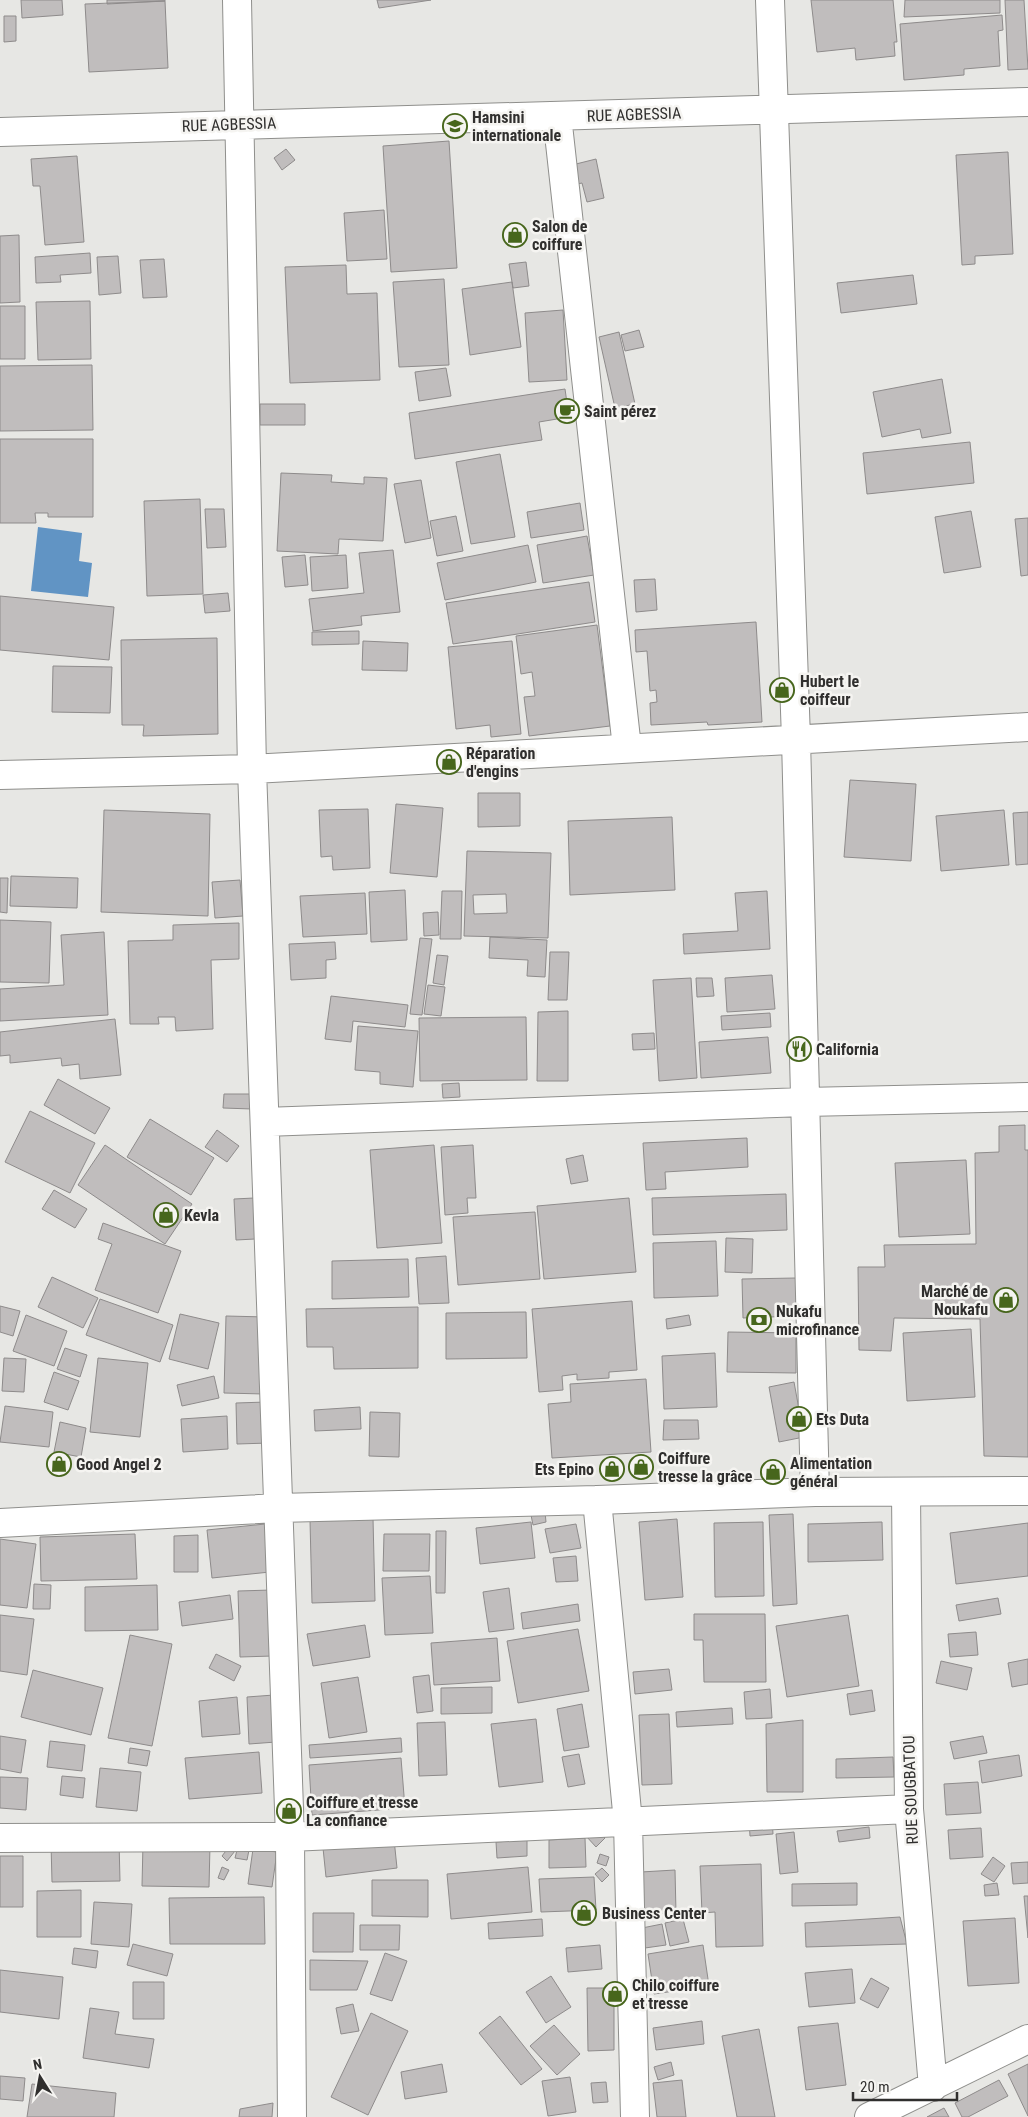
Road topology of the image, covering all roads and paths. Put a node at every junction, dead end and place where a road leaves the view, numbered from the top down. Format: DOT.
graph roads {
  1 [pos="237,0"];
  2 [pos="770,0"];
  3 [pos="1028,102"];
  4 [pos="775,109"];
  5 [pos="557,116"];
  6 [pos="240,123"];
  7 [pos="0,132"];
  8 [pos="1028,727"];
  9 [pos="796,739"];
  10 [pos="627,748"];
  11 [pos="252,769"];
  12 [pos="0,775"];
  13 [pos="1028,1098"];
  14 [pos="805,1102"];
  15 [pos="265,1122"];
  16 [pos="1028,1491"];
  17 [pos="815,1492"];
  18 [pos="906,1493"];
  19 [pos="597,1500"];
  20 [pos="278,1508"];
  21 [pos="0,1522"];
  22 [pos="909,1809"];
  23 [pos="628,1822"];
  24 [pos="290,1837"];
  25 [pos="0,1838"];
  26 [pos="1028,2039"];
  27 [pos="933,2087"];
  28 [pos="292,2117"];
  29 [pos="635,2117"];
  30 [pos="869,2117"];
  1 -- 6 [label="street"];
  2 -- 4 [label="street"];
  3 -- 4 [label="street, RUE AGBESSIA"];
  4 -- 5 [label="street, RUE AGBESSIA"];
  4 -- 9 [label="street"];
  5 -- 6 [label="street, RUE AGBESSIA"];
  5 -- 10 [label="street"];
  6 -- 7 [label="street, RUE AGBESSIA"];
  6 -- 11 [label="street"];
  8 -- 9 [label="street"];
  9 -- 10 [label="street"];
  9 -- 14 [label="street"];
  10 -- 11 [label="street"];
  11 -- 12 [label="street"];
  11 -- 15 [label="street"];
  13 -- 14 [label="street"];
  14 -- 15 [label="street"];
  14 -- 17 [label="street"];
  15 -- 20 [label="street"];
  16 -- 18 [label="street"];
  17 -- 18 [label="street"];
  17 -- 19 [label="street"];
  18 -- 22 [label="street, RUE SOUGBATOU"];
  19 -- 20 [label="street"];
  19 -- 23 [label="street"];
  20 -- 21 [label="street"];
  20 -- 24 [label="street"];
  22 -- 23 [label="street"];
  22 -- 27 [label="street, RUE SOUGBATOU"];
  23 -- 24 [label="street"];
  23 -- 29 [label="street"];
  24 -- 25 [label="street"];
  24 -- 28 [label="street"];
  26 -- 27 [label="street"];
  27 -- 30 [label="street"];
}
